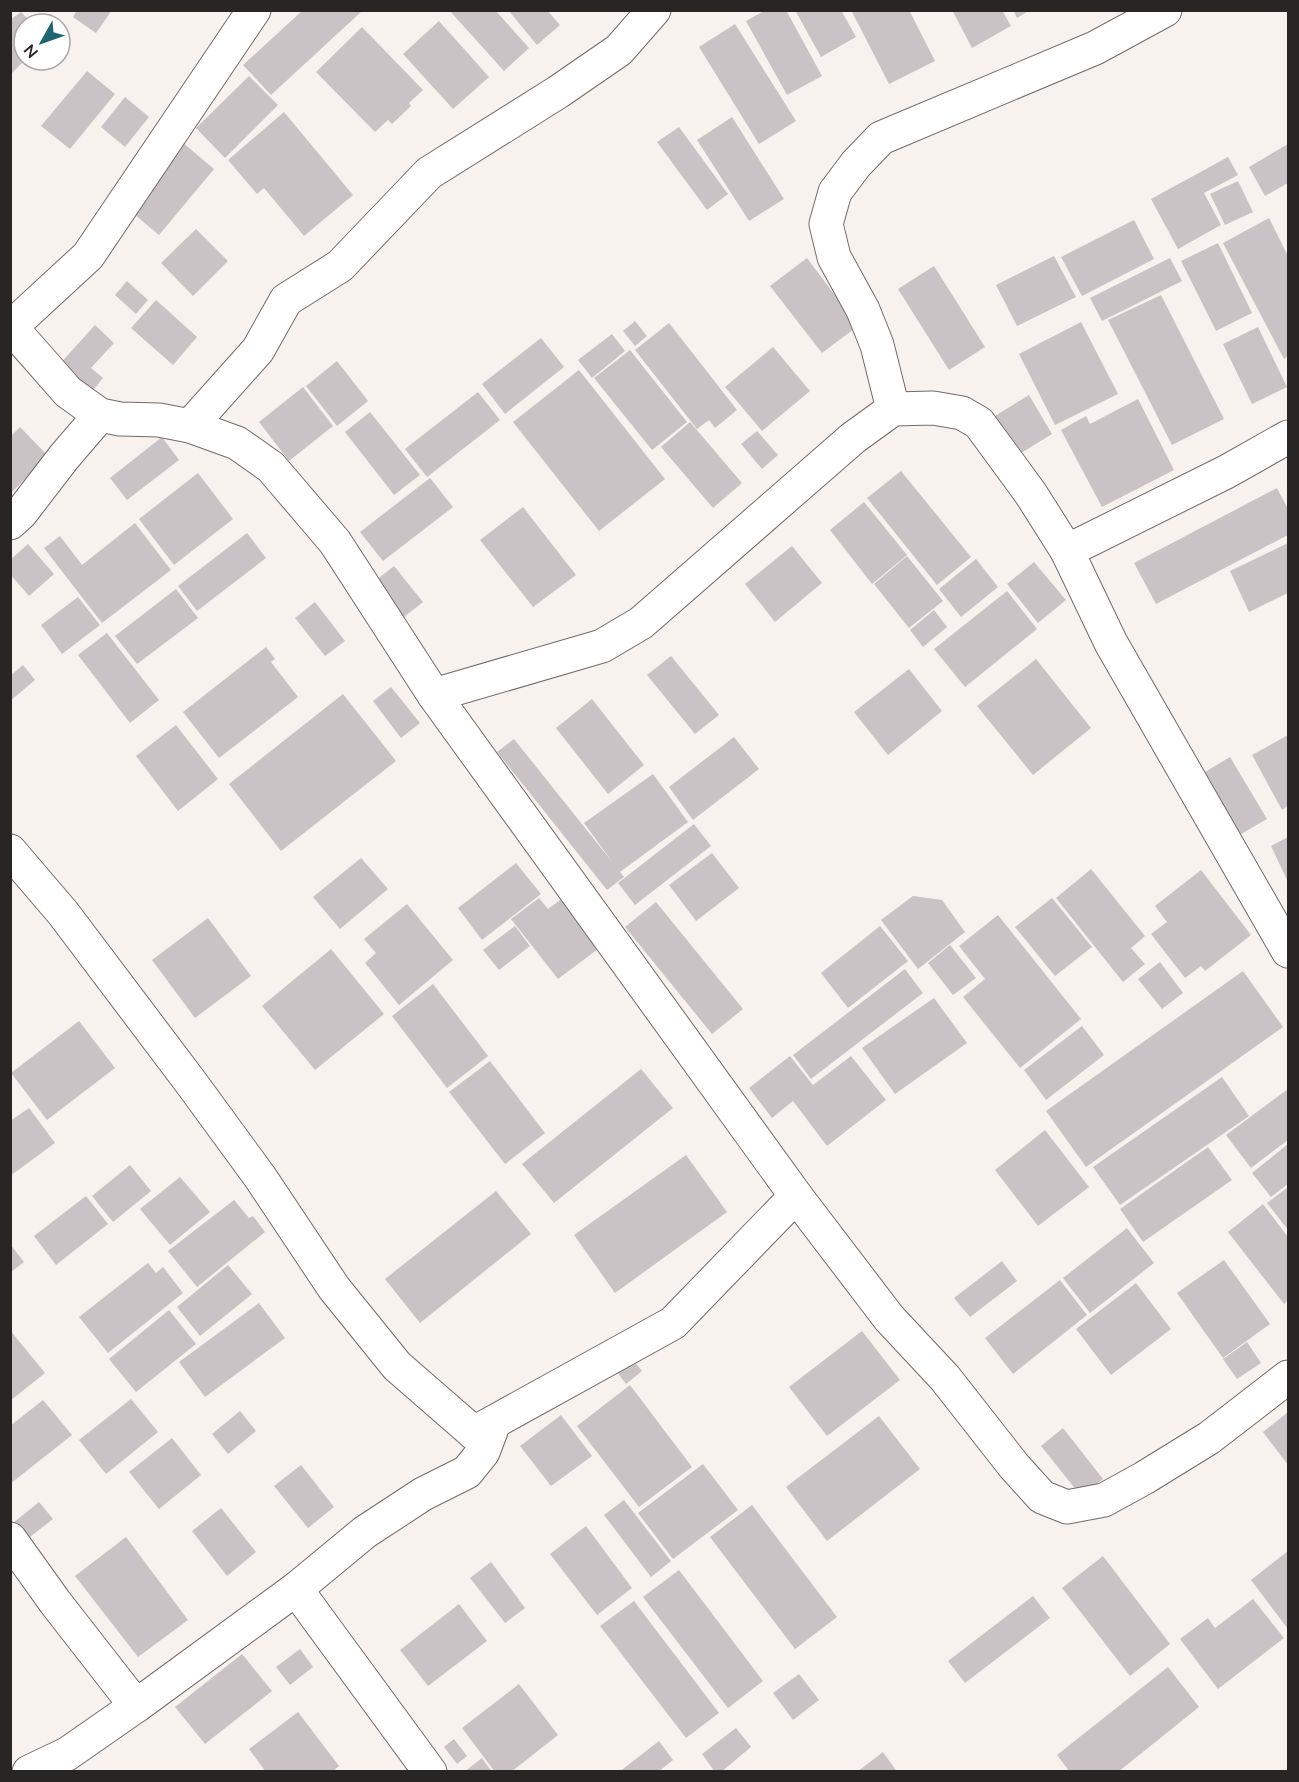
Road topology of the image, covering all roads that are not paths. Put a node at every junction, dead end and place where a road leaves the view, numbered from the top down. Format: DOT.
graph roads {
  1 [pos="254,10"];
  2 [pos="654,10"];
  3 [pos="1165,10"];
  4 [pos="11,327"];
  5 [pos="893,409"];
  6 [pos="100,415"];
  7 [pos="190,426"];
  8 [pos="1288,438"];
  9 [pos="10,522"];
  10 [pos="1067,551"];
  11 [pos="434,695"];
  12 [pos="10,851"];
  13 [pos="1288,951"];
  14 [pos="796,1196"];
  15 [pos="1288,1377"];
  16 [pos="474,1433"];
  17 [pos="10,1539"];
  18 [pos="296,1589"];
  19 [pos="136,1706"];
  20 [pos="29,1772"];
  21 [pos="430,1772"];
  1 -- 4 [label="street"];
  2 -- 7 [label="street"];
  3 -- 5 [label="street"];
  4 -- 6 [label="street"];
  5 -- 10 [label="street"];
  5 -- 11 [label="street"];
  6 -- 7 [label="street"];
  6 -- 9 [label="street"];
  7 -- 11 [label="street"];
  8 -- 10 [label="street"];
  10 -- 13 [label="street"];
  11 -- 14 [label="street"];
  12 -- 16 [label="street"];
  14 -- 15 [label="street"];
  14 -- 16 [label="street"];
  16 -- 18 [label="street"];
  17 -- 19 [label="street"];
  18 -- 19 [label="street"];
  18 -- 21 [label="street"];
  19 -- 20 [label="street"];
}
